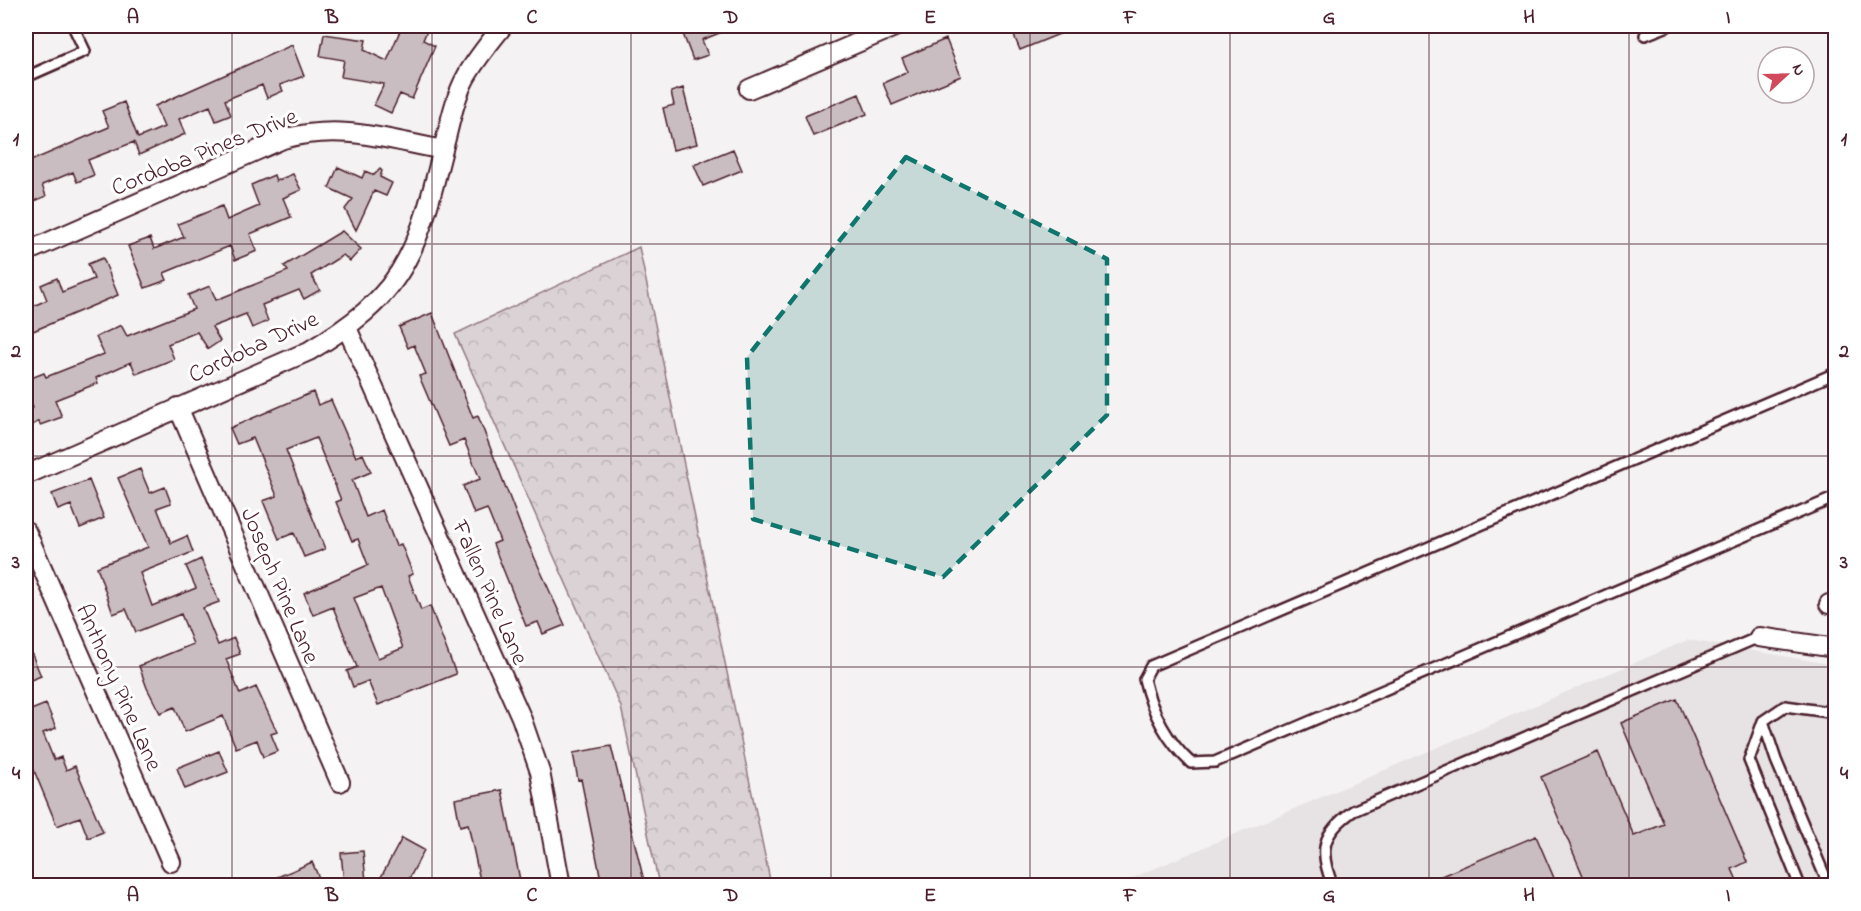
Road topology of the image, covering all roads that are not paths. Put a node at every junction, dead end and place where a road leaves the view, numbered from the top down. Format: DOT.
graph roads {
  1 [pos="73,26"];
  2 [pos="503,26"];
  3 [pos="897,26"];
  4 [pos="1668,26"];
  5 [pos="1645,35"];
  6 [pos="26,77"];
  7 [pos="749,89"];
  8 [pos="443,150"];
  9 [pos="26,252"];
  10 [pos="347,328"];
  11 [pos="1836,373"];
  12 [pos="178,407"];
  13 [pos="26,475"];
  14 [pos="1836,497"];
  15 [pos="26,531"];
  16 [pos="1758,637"];
  17 [pos="1836,648"];
  18 [pos="1836,713"];
  19 [pos="1763,721"];
  20 [pos="340,782"];
  21 [pos="171,862"];
  22 [pos="561,885"];
  23 [pos="1333,885"];
  24 [pos="1800,885"];
  25 [pos="1828,885"];
  1 -- 6 [label="lane"];
  2 -- 8 [label="street, Cordoba Drive"];
  3 -- 7 [label="street"];
  4 -- 5 [label="lane"];
  8 -- 9 [label="street, Cordoba Pines Drive"];
  8 -- 10 [label="street, Cordoba Drive"];
  10 -- 12 [label="street, Cordoba Drive"];
  10 -- 22 [label="street, Fallen Pine Lane"];
  11 -- 14 [label="lane"];
  12 -- 13 [label="street, Cordoba Drive"];
  12 -- 20 [label="street, Joseph Pine Lane"];
  15 -- 21 [label="street, Anthony Pine Lane"];
  16 -- 17 [label="street"];
  16 -- 23 [label="lane"];
  18 -- 19 [label="lane"];
  19 -- 24 [label="lane"];
  19 -- 25 [label="lane"];
}
